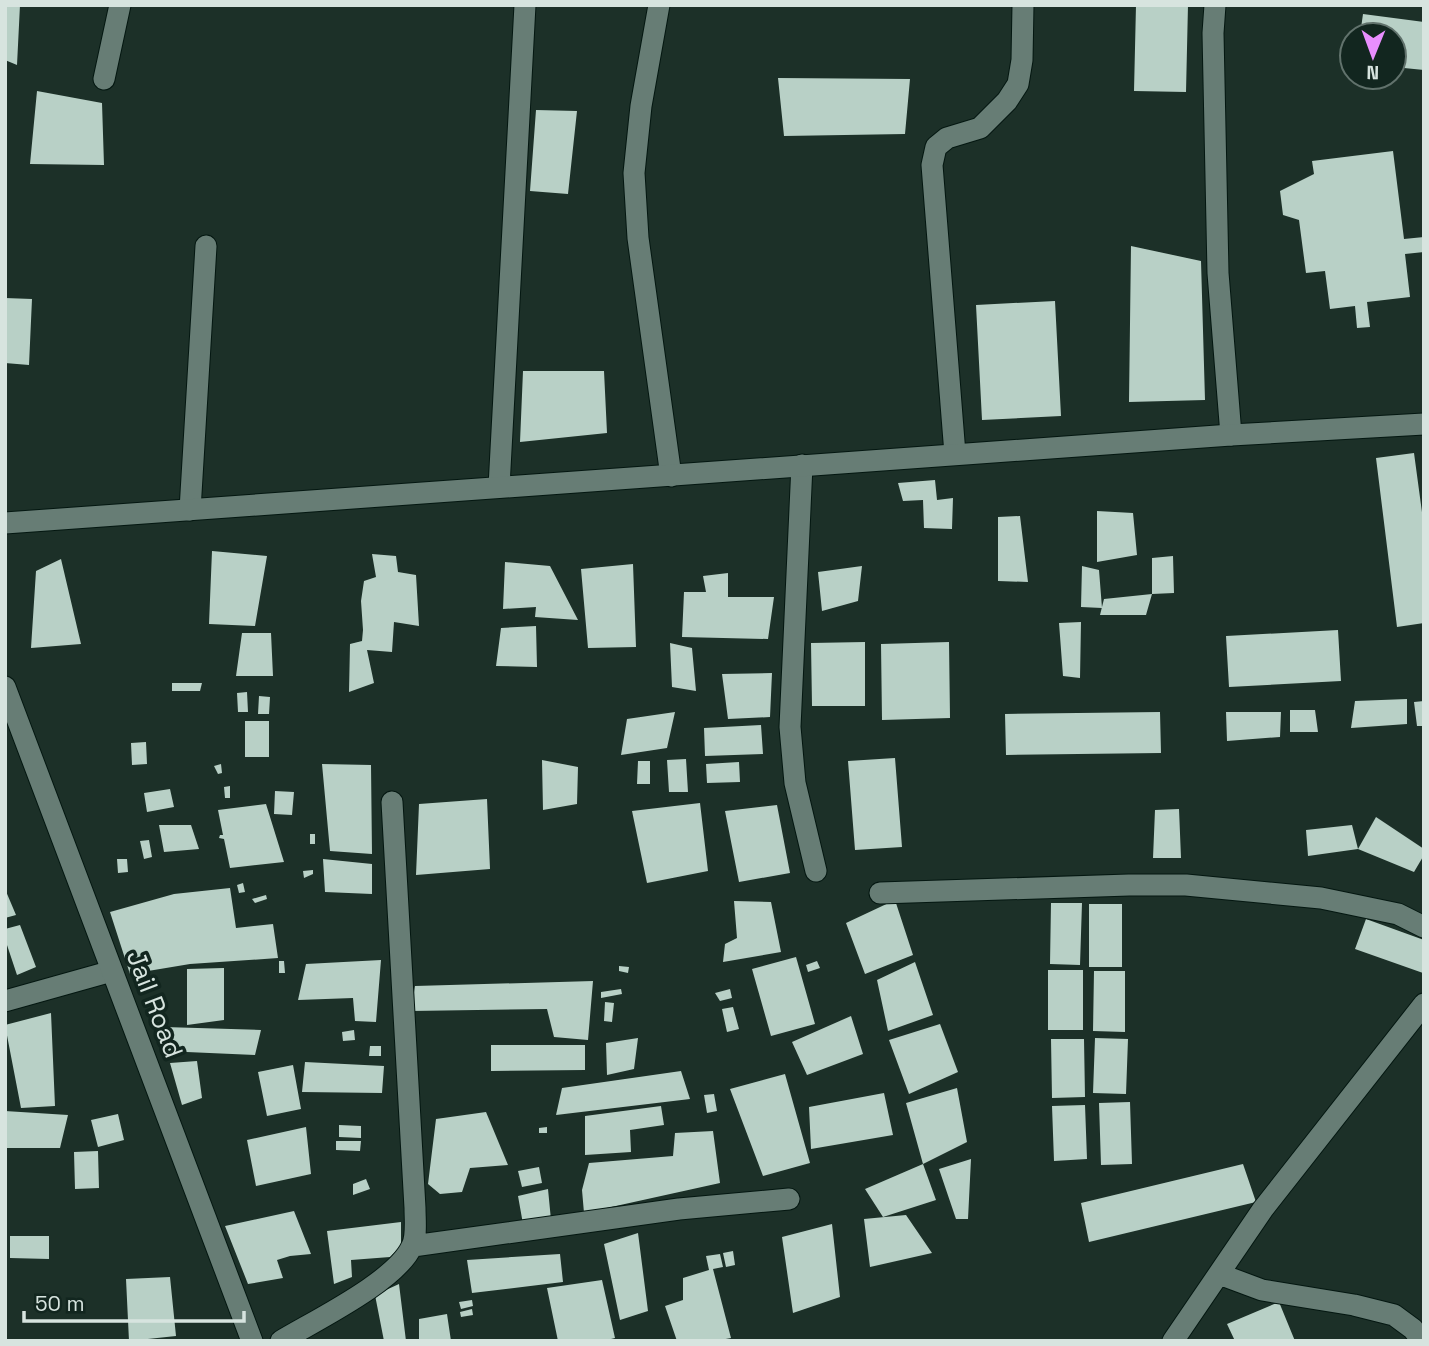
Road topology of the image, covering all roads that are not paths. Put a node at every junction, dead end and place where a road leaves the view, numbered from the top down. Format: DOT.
graph roads {
  1 [pos="120,5"];
  2 [pos="525,5"];
  3 [pos="659,5"];
  4 [pos="1023,5"];
  5 [pos="1215,5"];
  6 [pos="104,79"];
  7 [pos="206,246"];
  8 [pos="1424,424"];
  9 [pos="1231,435"];
  10 [pos="955,454"];
  11 [pos="802,466"];
  12 [pos="671,476"];
  13 [pos="499,488"];
  14 [pos="190,510"];
  15 [pos="5,523"];
  16 [pos="5,687"];
  17 [pos="392,802"];
  18 [pos="816,870"];
  19 [pos="880,893"];
  20 [pos="1424,927"];
  21 [pos="113,971"];
  22 [pos="5,1001"];
  23 [pos="1423,1005"];
  24 [pos="789,1199"];
  25 [pos="413,1246"];
  26 [pos="1219,1274"];
  27 [pos="252,1341"];
  28 [pos="281,1341"];
  29 [pos="1173,1341"];
  30 [pos="1422,1341"];
  1 -- 6 [label="street"];
  2 -- 13 [label="street"];
  3 -- 12 [label="street"];
  4 -- 10 [label="street"];
  5 -- 9 [label="street"];
  7 -- 14 [label="street"];
  8 -- 9 [label="street"];
  9 -- 10 [label="street"];
  10 -- 11 [label="street"];
  11 -- 12 [label="street"];
  11 -- 18 [label="street"];
  12 -- 13 [label="street"];
  13 -- 14 [label="street"];
  14 -- 15 [label="street"];
  16 -- 21 [label="street, Jail Road"];
  17 -- 25 [label="street"];
  19 -- 20 [label="street"];
  21 -- 22 [label="street"];
  21 -- 27 [label="street, Jail Road"];
  23 -- 26 [label="street"];
  24 -- 25 [label="street"];
  25 -- 28 [label="street"];
  26 -- 29 [label="street"];
  26 -- 30 [label="street"];
}
